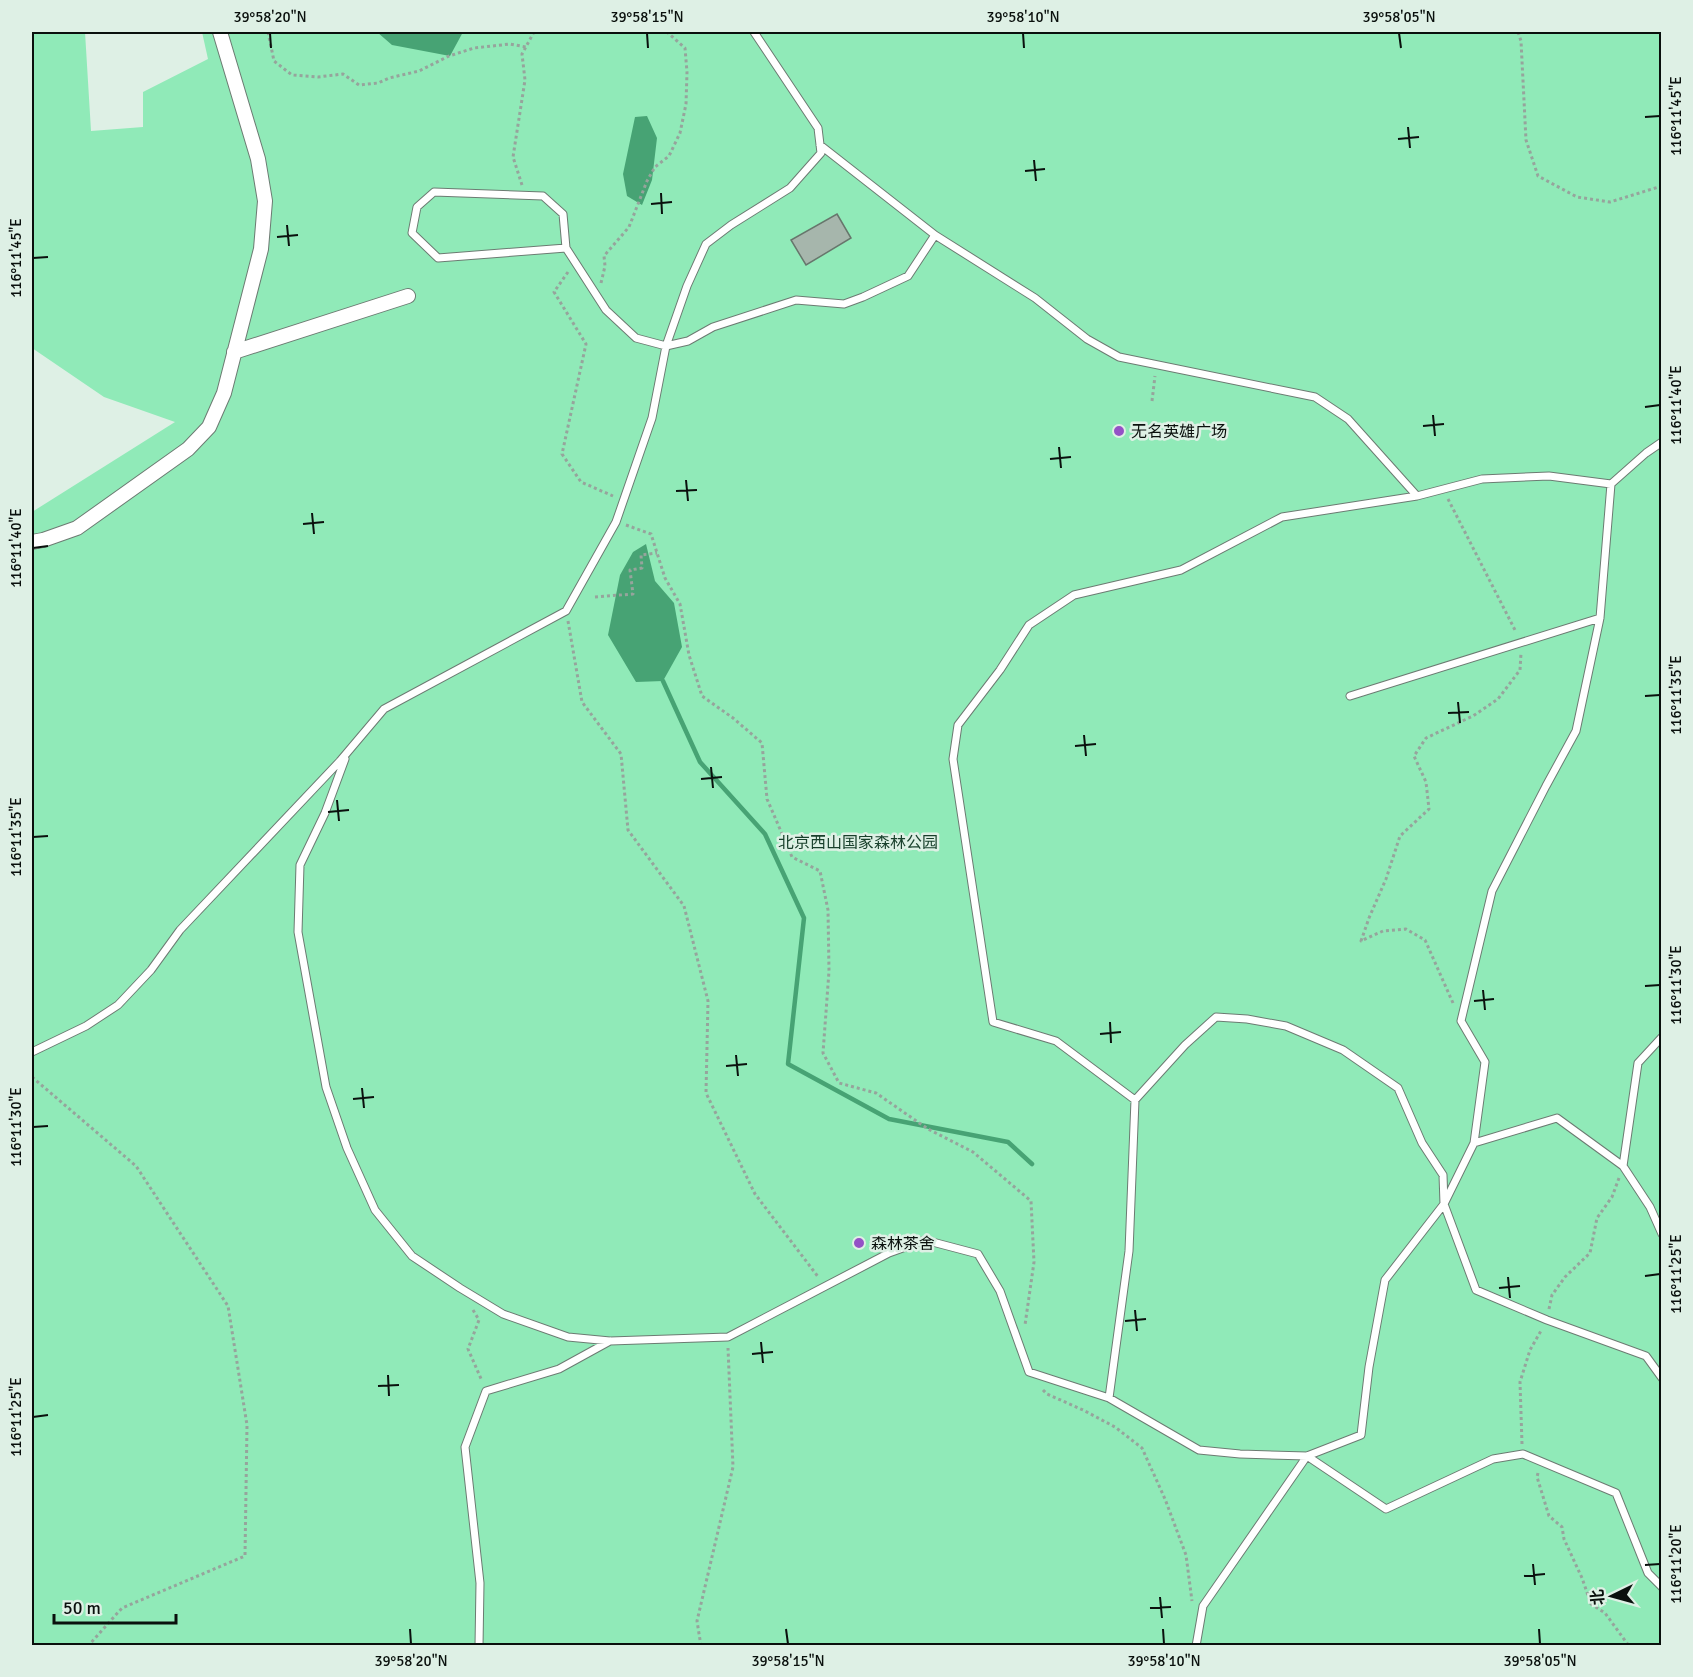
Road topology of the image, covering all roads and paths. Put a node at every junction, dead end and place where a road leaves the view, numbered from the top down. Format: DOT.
graph roads {
  1 [pos="220,32"];
  2 [pos="268,32"];
  3 [pos="534,32"];
  4 [pos="667,32"];
  5 [pos="754,32"];
  6 [pos="1518,32"];
  7 [pos="526,47"];
  8 [pos="820,146"];
  9 [pos="1662,186"];
  10 [pos="525,195"];
  11 [pos="935,234"];
  12 [pos="566,248"];
  13 [pos="575,262"];
  14 [pos="594,291"];
  15 [pos="408,296"];
  16 [pos="666,346"];
  17 [pos="234,352"];
  18 [pos="1156,365"];
  19 [pos="1152,401"];
  20 [pos="1662,442"];
  21 [pos="1611,484"];
  22 [pos="1443,489"];
  23 [pos="1416,496"];
  24 [pos="623,500"];
  25 [pos="616,522"];
  26 [pos="32,542"];
  27 [pos="657,553"];
  28 [pos="596,597"];
  29 [pos="566,611"];
  30 [pos="1600,618"];
  31 [pos="1521,643"];
  32 [pos="1350,696"];
  33 [pos="347,753"];
  34 [pos="1461,1021"];
  35 [pos="1662,1037"];
  36 [pos="32,1052"];
  37 [pos="32,1077"];
  38 [pos="1135,1100"];
  39 [pos="1474,1143"];
  40 [pos="1623,1166"];
  41 [pos="1444,1204"];
  42 [pos="1662,1234"];
  43 [pos="826,1287"];
  44 [pos="460,1288"];
  45 [pos="1547,1320"];
  46 [pos="728,1337"];
  47 [pos="610,1341"];
  48 [pos="1021,1351"];
  49 [pos="1029,1372"];
  50 [pos="1662,1378"];
  51 [pos="486,1391"];
  52 [pos="1109,1398"];
  53 [pos="1523,1454"];
  54 [pos="1307,1456"];
  55 [pos="1541,1462"];
  56 [pos="1662,1587"];
  57 [pos="1193,1604"];
  58 [pos="88,1646"];
  59 [pos="478,1646"];
  60 [pos="701,1646"];
  61 [pos="1196,1646"];
  62 [pos="1629,1646"];
  1 -- 17 [label="street"];
  2 -- 7 [label="path"];
  3 -- 7 [label="path"];
  4 -- 14 [label="path"];
  5 -- 8 [label="lane"];
  6 -- 9 [label="path"];
  7 -- 10 [label="path"];
  8 -- 11 [label="lane"];
  8 -- 16 [label="lane"];
  10 -- 12 [label="lane"];
  10 -- 12 [label="lane"];
  11 -- 16 [label="lane"];
  11 -- 18 [label="lane"];
  12 -- 13 [label="lane"];
  13 -- 14 [label="lane"];
  13 -- 24 [label="path"];
  14 -- 16 [label="lane"];
  15 -- 17 [label="street"];
  16 -- 24 [label="lane"];
  17 -- 26 [label="street"];
  18 -- 19 [label="path"];
  18 -- 23 [label="lane"];
  20 -- 21 [label="lane"];
  21 -- 22 [label="lane"];
  21 -- 30 [label="lane"];
  22 -- 23 [label="lane"];
  22 -- 31 [label="path"];
  23 -- 38 [label="lane"];
  24 -- 25 [label="lane"];
  25 -- 27 [label="path"];
  25 -- 29 [label="lane"];
  27 -- 28 [label="path"];
  27 -- 48 [label="path"];
  29 -- 33 [label="lane"];
  29 -- 43 [label="path"];
  30 -- 31 [label="lane"];
  30 -- 34 [label="lane"];
  31 -- 32 [label="lane"];
  31 -- 34 [label="path"];
  33 -- 36 [label="lane"];
  33 -- 44 [label="lane"];
  34 -- 39 [label="lane"];
  35 -- 40 [label="lane"];
  37 -- 58 [label="path"];
  38 -- 41 [label="lane"];
  38 -- 52 [label="lane"];
  39 -- 40 [label="lane"];
  39 -- 41 [label="lane"];
  40 -- 42 [label="lane"];
  40 -- 45 [label="path"];
  41 -- 45 [label="lane"];
  41 -- 54 [label="lane"];
  43 -- 46 [label="lane"];
  43 -- 48 [label="lane"];
  44 -- 47 [label="lane"];
  44 -- 51 [label="path"];
  45 -- 50 [label="lane"];
  45 -- 53 [label="path"];
  46 -- 47 [label="lane"];
  46 -- 60 [label="path"];
  47 -- 51 [label="lane"];
  48 -- 49 [label="lane"];
  49 -- 52 [label="lane"];
  49 -- 57 [label="path"];
  51 -- 59 [label="lane"];
  52 -- 54 [label="lane"];
  53 -- 54 [label="lane"];
  53 -- 55 [label="lane"];
  54 -- 61 [label="lane"];
  55 -- 56 [label="lane"];
  55 -- 62 [label="path"];
}
